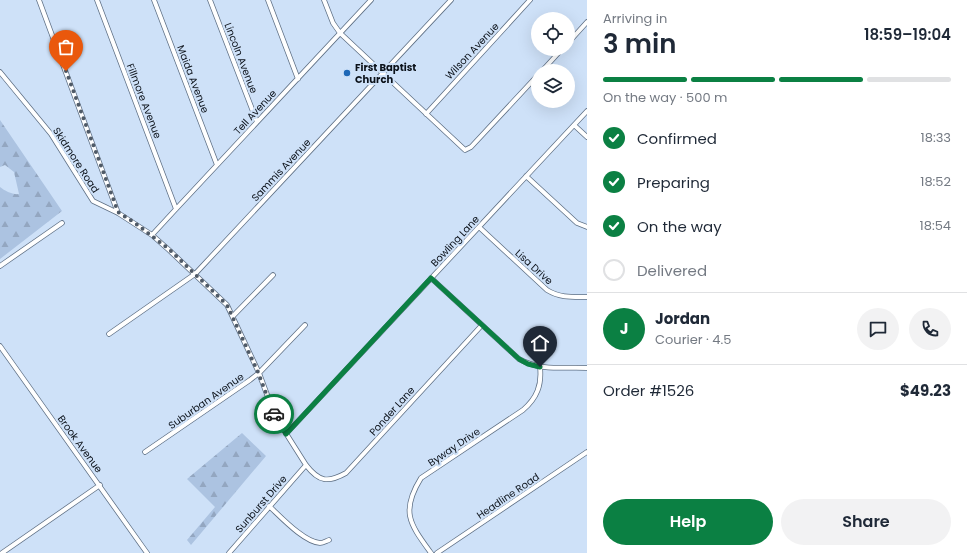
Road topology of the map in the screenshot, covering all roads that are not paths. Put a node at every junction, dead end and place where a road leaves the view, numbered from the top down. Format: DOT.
graph roads {
  1 [pos="39,0"];
  2 [pos="97,0"];
  3 [pos="154,0"];
  4 [pos="210,0"];
  5 [pos="268,0"];
  6 [pos="324,0"];
  7 [pos="371,0"];
  8 [pos="451,0"];
  9 [pos="530,0"];
  10 [pos="587,22"];
  11 [pos="340,33"];
  12 [pos="575,35"];
  13 [pos="556,56"];
  14 [pos="548,64"];
  15 [pos="0,72"];
  16 [pos="382,73"];
  17 [pos="298,79"];
  18 [pos="531,83"];
  19 [pos="587,111"];
  20 [pos="426,114"];
  21 [pos="257,122"];
  22 [pos="574,125"];
  23 [pos="587,137"];
  24 [pos="217,165"];
  25 [pos="526,176"];
  26 [pos="176,209"];
  27 [pos="118,212"];
  28 [pos="62,223"];
  29 [pos="479,227"];
  30 [pos="587,227"];
  31 [pos="152,236"];
  32 [pos="0,266"];
  33 [pos="195,274"];
  34 [pos="272,275"];
  35 [pos="431,278"];
  36 [pos="587,297"];
  37 [pos="233,316"];
  38 [pos="305,324"];
  39 [pos="482,325"];
  40 [pos="109,334"];
  41 [pos="0,346"];
  42 [pos="540,367"];
  43 [pos="587,368"];
  44 [pos="258,374"];
  45 [pos="286,434"];
  46 [pos="145,452"];
  47 [pos="587,452"];
  48 [pos="306,465"];
  49 [pos="100,485"];
  50 [pos="270,506"];
  51 [pos="329,540"];
  52 [pos="2,553"];
  53 [pos="147,553"];
  54 [pos="230,553"];
  55 [pos="431,553"];
  56 [pos="437,553"];
  1 -- 27 [label="street"];
  2 -- 26 [label="street, Fillmore Avenue"];
  3 -- 24 [label="street, Maida Avenue"];
  4 -- 21 [label="street, Lincoln Avenue"];
  5 -- 17 [label="street"];
  6 -- 11 [label="street"];
  7 -- 11 [label="street, Tell Avenue"];
  8 -- 16 [label="street, Sammis Avenue"];
  9 -- 20 [label="street, Wilson Avenue"];
  10 -- 12 [label="street"];
  11 -- 16 [label="street"];
  11 -- 17 [label="street, Tell Avenue"];
  13 -- 14 [label="street"];
  15 -- 27 [label="street, Skidmore Road"];
  16 -- 20 [label="street"];
  16 -- 33 [label="street, Sammis Avenue"];
  17 -- 21 [label="street, Tell Avenue"];
  18 -- 20 [label="street"];
  19 -- 22 [label="street, Bowling Lane"];
  21 -- 24 [label="street, Tell Avenue"];
  22 -- 23 [label="street"];
  22 -- 25 [label="street, Bowling Lane"];
  24 -- 26 [label="street, Tell Avenue"];
  25 -- 29 [label="street, Bowling Lane"];
  25 -- 30 [label="street"];
  26 -- 31 [label="street, Tell Avenue"];
  27 -- 31 [label="street, Skidmore Road"];
  28 -- 32 [label="street"];
  29 -- 35 [label="street, Bowling Lane"];
  29 -- 36 [label="street, Lisa Drive"];
  31 -- 33 [label="street, Skidmore Road"];
  33 -- 37 [label="street, Skidmore Road"];
  33 -- 40 [label="street, Sammis Avenue"];
  34 -- 37 [label="street"];
  35 -- 39 [label="street"];
  35 -- 45 [label="street, Bowling Lane"];
  37 -- 44 [label="street, Skidmore Road"];
  38 -- 44 [label="street, Suburban Avenue"];
  39 -- 42 [label="street"];
  39 -- 48 [label="street, Ponder Lane"];
  41 -- 49 [label="street, Brook Avenue"];
  42 -- 43 [label="street"];
  42 -- 55 [label="street, Byway Drive"];
  44 -- 45 [label="street, Skidmore Road"];
  44 -- 46 [label="street, Suburban Avenue"];
  45 -- 48 [label="street, Ponder Lane"];
  47 -- 56 [label="street, Headline Road"];
  48 -- 50 [label="street, Sunburst Drive"];
  49 -- 52 [label="street"];
  49 -- 53 [label="street, Brook Avenue"];
  50 -- 51 [label="street"];
  50 -- 54 [label="street, Sunburst Drive"];
}
